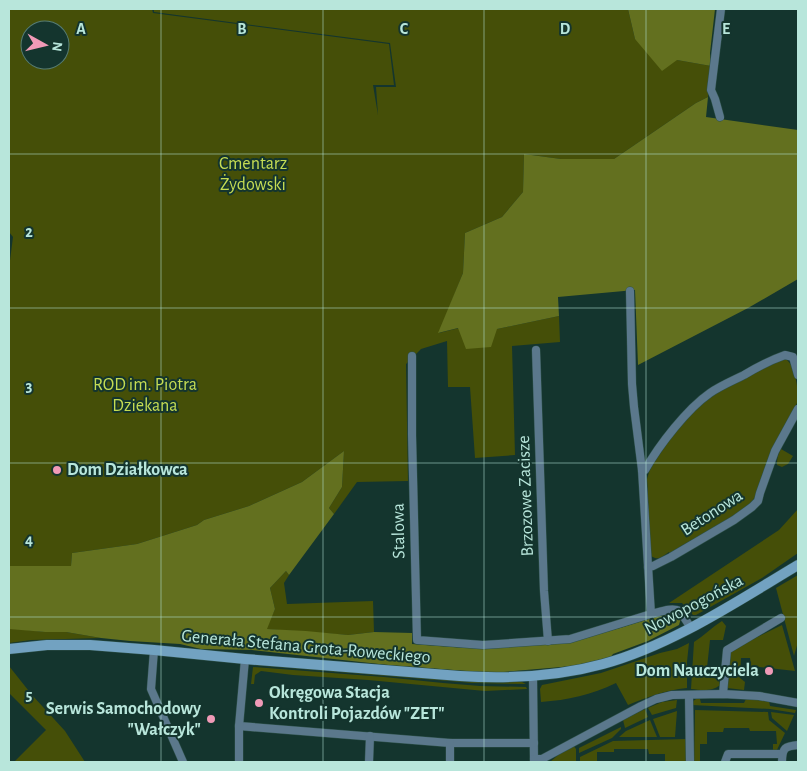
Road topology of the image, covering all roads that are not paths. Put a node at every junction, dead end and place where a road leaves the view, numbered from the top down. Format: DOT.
graph roads {
  1 [pos="721,9"];
  2 [pos="720,117"];
  3 [pos="630,291"];
  4 [pos="536,350"];
  5 [pos="412,356"];
  6 [pos="798,375"];
  7 [pos="798,409"];
  8 [pos="639,450"];
  9 [pos="655,454"];
  10 [pos="642,470"];
  11 [pos="798,566"];
  12 [pos="648,567"];
  13 [pos="651,614"];
  14 [pos="781,618"];
  15 [pos="691,628"];
  16 [pos="548,641"];
  17 [pos="9,649"];
  18 [pos="154,650"];
  19 [pos="245,659"];
  20 [pos="600,665"];
  21 [pos="533,677"];
  22 [pos="723,694"];
  23 [pos="689,696"];
  24 [pos="798,703"];
  25 [pos="239,726"];
  26 [pos="370,736"];
  27 [pos="450,743"];
  28 [pos="534,743"];
  29 [pos="798,745"];
  30 [pos="782,758"];
  31 [pos="534,761"];
  32 [pos="183,762"];
  33 [pos="239,762"];
  34 [pos="369,762"];
  35 [pos="450,762"];
  36 [pos="690,762"];
  37 [pos="725,762"];
  1 -- 2 [label="street"];
  3 -- 8 [label="street"];
  4 -- 16 [label="street, Brzozowe Zacisze"];
  5 -- 16 [label="street, Stalowa"];
  6 -- 9 [label="street"];
  7 -- 12 [label="street, Betonowa"];
  8 -- 9 [label="street"];
  8 -- 10 [label="street"];
  9 -- 10 [label="street"];
  10 -- 12 [label="street"];
  11 -- 15 [label="street, Nowopogońska"];
  12 -- 13 [label="street"];
  13 -- 15 [label="street"];
  13 -- 16 [label="street"];
  14 -- 22 [label="street"];
  15 -- 20 [label="street, Nowopogońska"];
  17 -- 18 [label="street, Generała Stefana Grota-Roweckiego"];
  18 -- 19 [label="street, Generała Stefana Grota-Roweckiego"];
  18 -- 32 [label="street"];
  19 -- 21 [label="street, Generała Stefana Grota-Roweckiego"];
  19 -- 25 [label="street"];
  20 -- 21 [label="street, Generała Stefana Grota-Roweckiego"];
  21 -- 28 [label="street"];
  22 -- 23 [label="street"];
  22 -- 24 [label="street"];
  23 -- 31 [label="street"];
  23 -- 36 [label="street"];
  25 -- 26 [label="street"];
  25 -- 33 [label="street"];
  26 -- 27 [label="street"];
  26 -- 34 [label="street"];
  27 -- 28 [label="street"];
  27 -- 35 [label="street"];
  28 -- 31 [label="street"];
  29 -- 30 [label="street"];
  30 -- 37 [label="street"];
}
